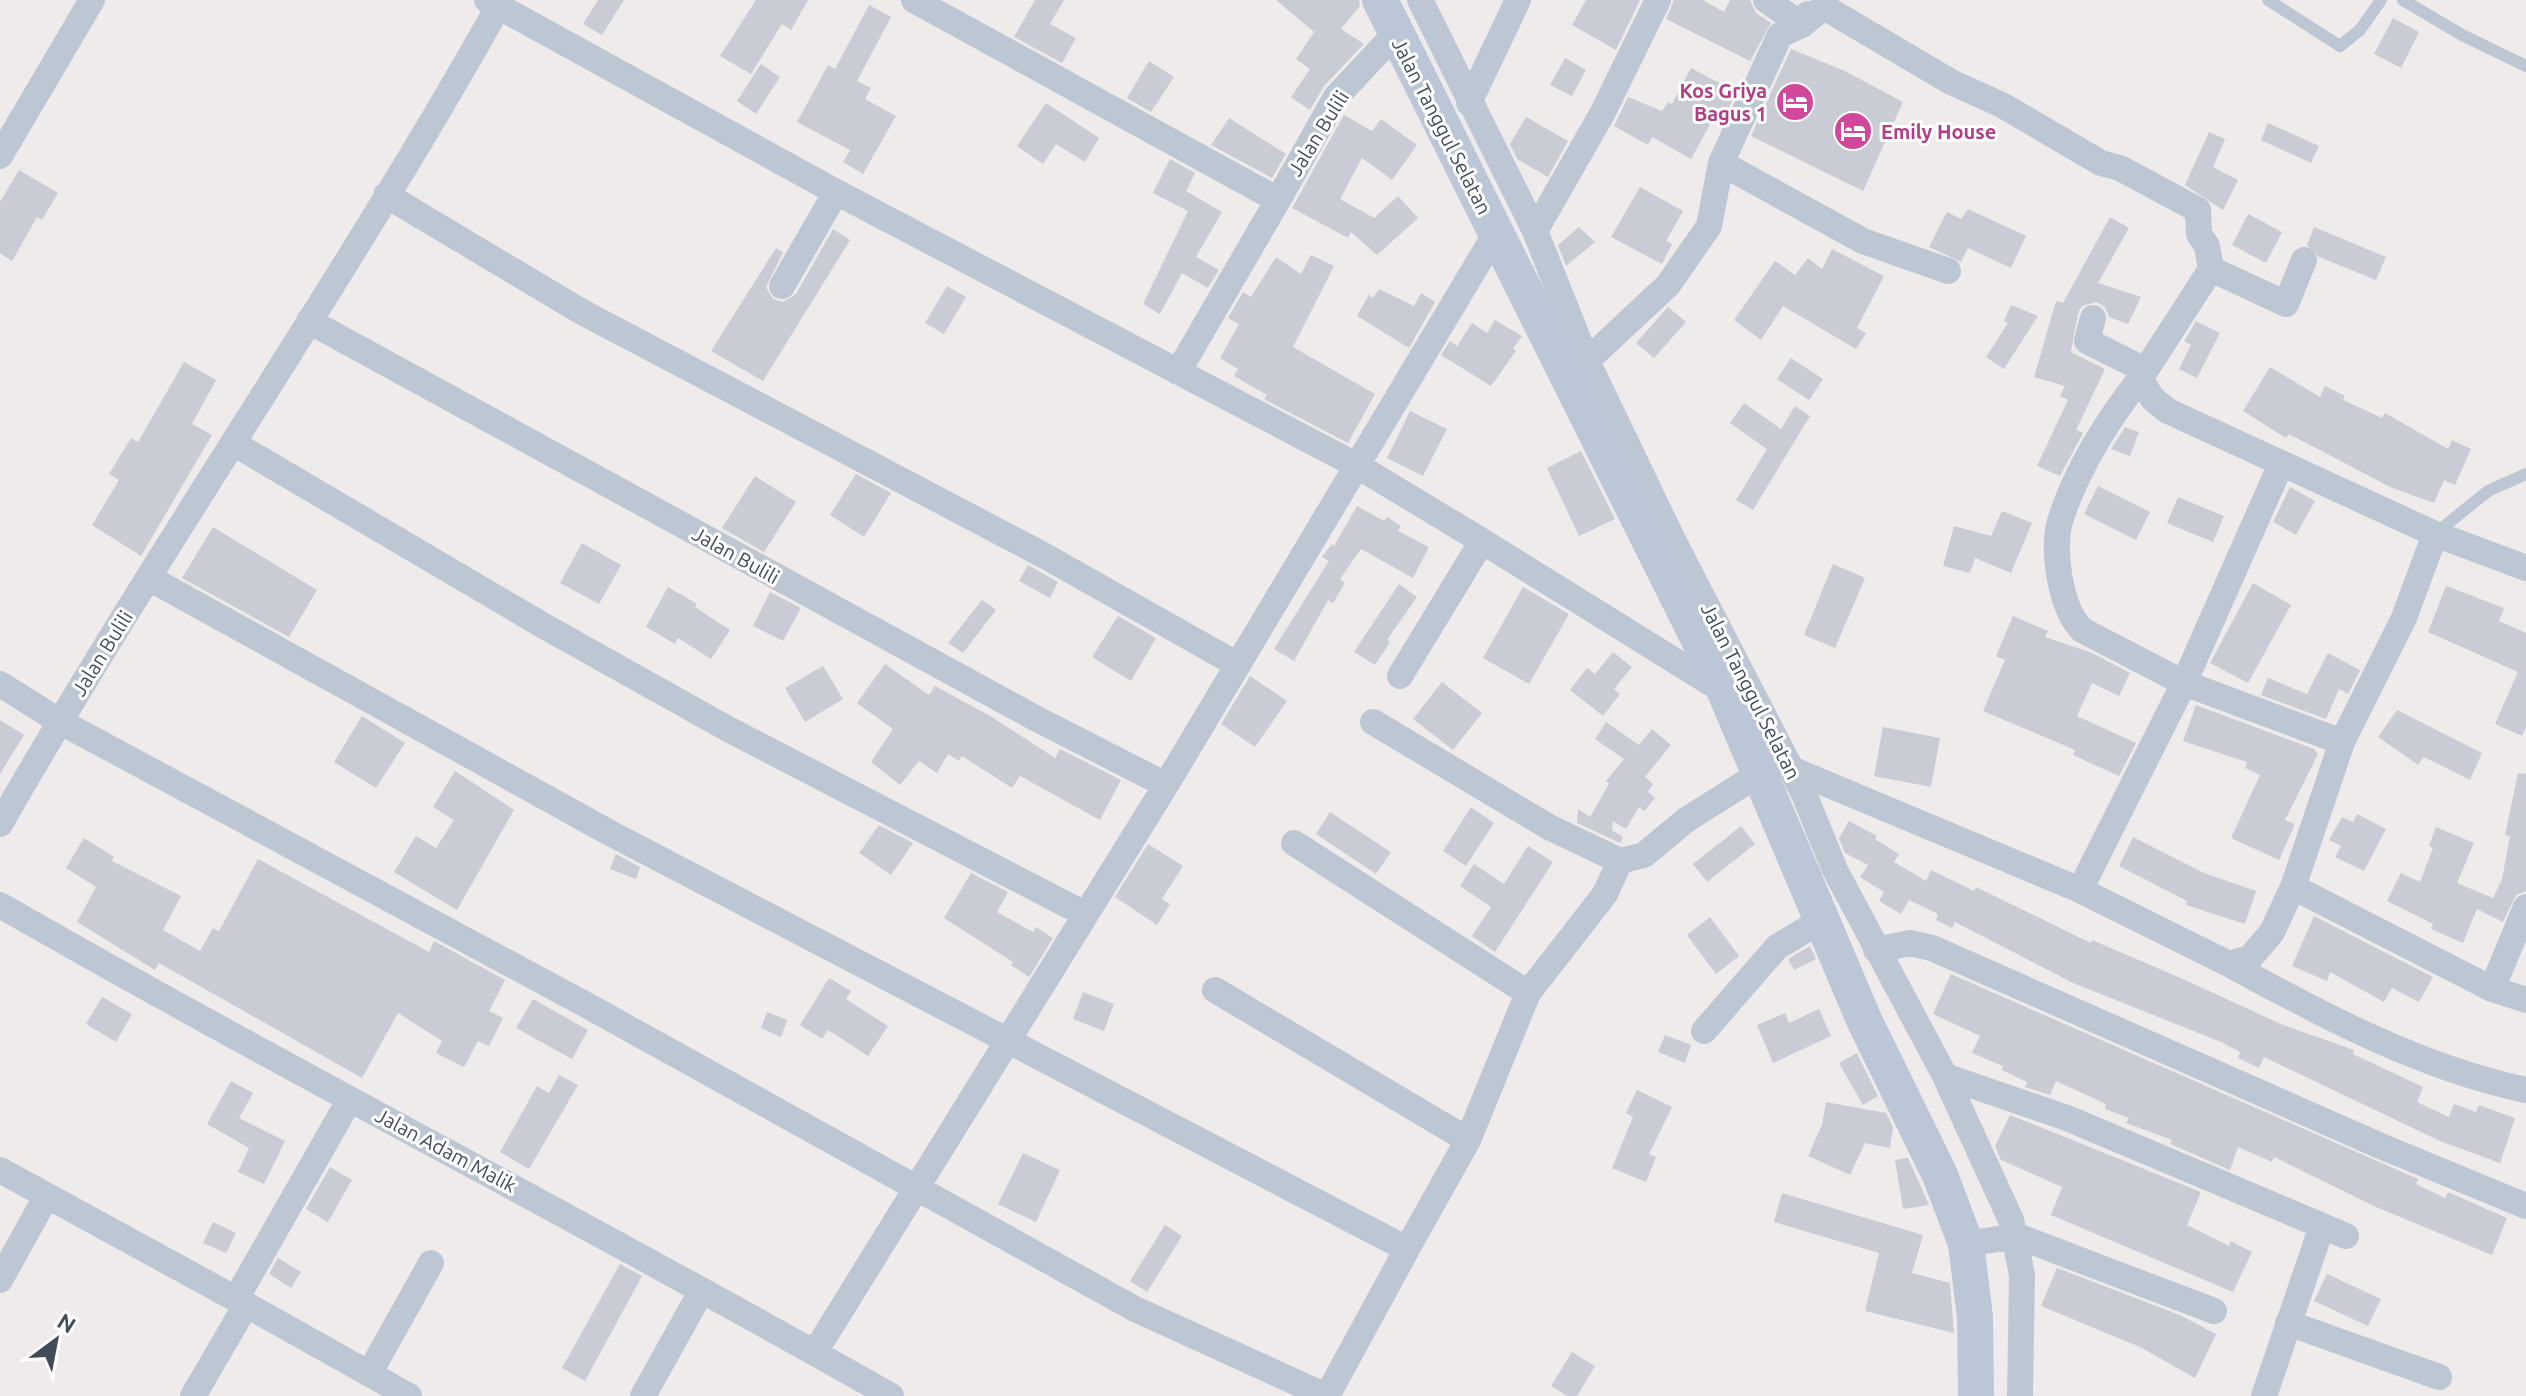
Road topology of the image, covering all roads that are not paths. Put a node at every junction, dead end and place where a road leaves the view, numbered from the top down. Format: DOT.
graph roads {
  1 [pos="914,0"];
  2 [pos="1380,0"];
  3 [pos="1420,0"];
  4 [pos="1518,0"];
  5 [pos="1658,0"];
  6 [pos="1766,0"];
  7 [pos="1815,0"];
  8 [pos="2268,0"];
  9 [pos="2381,0"];
  10 [pos="2403,0"];
  11 [pos="85,2"];
  12 [pos="496,2"];
  13 [pos="1802,25"];
  14 [pos="1396,33"];
  15 [pos="2526,66"];
  16 [pos="1469,103"];
  17 [pos="0,156"];
  18 [pos="1721,163"];
  19 [pos="836,192"];
  20 [pos="386,195"];
  21 [pos="1278,200"];
  22 [pos="1535,231"];
  23 [pos="1496,233"];
  24 [pos="2304,260"];
  25 [pos="2211,269"];
  26 [pos="1948,271"];
  27 [pos="782,286"];
  28 [pos="2093,318"];
  29 [pos="309,321"];
  30 [pos="1577,370"];
  31 [pos="1178,372"];
  32 [pos="2143,374"];
  33 [pos="233,443"];
  34 [pos="2281,464"];
  35 [pos="1356,465"];
  36 [pos="2526,474"];
  37 [pos="2435,534"];
  38 [pos="1482,541"];
  39 [pos="2526,568"];
  40 [pos="149,578"];
  41 [pos="1238,665"];
  42 [pos="1400,676"];
  43 [pos="2184,683"];
  44 [pos="0,684"];
  45 [pos="1725,692"];
  46 [pos="59,721"];
  47 [pos="1373,722"];
  48 [pos="2342,742"];
  49 [pos="1775,771"];
  50 [pos="1166,785"];
  51 [pos="0,824"];
  52 [pos="1294,843"];
  53 [pos="1620,861"];
  54 [pos="2293,887"];
  55 [pos="2080,890"];
  56 [pos="0,905"];
  57 [pos="2526,907"];
  58 [pos="1083,913"];
  59 [pos="1822,920"];
  60 [pos="1876,950"];
  61 [pos="2229,964"];
  62 [pos="2492,989"];
  63 [pos="1215,990"];
  64 [pos="1528,993"];
  65 [pos="2526,1000"];
  66 [pos="1905,1004"];
  67 [pos="1865,1022"];
  68 [pos="1704,1031"];
  69 [pos="1004,1041"];
  70 [pos="1945,1076"];
  71 [pos="2526,1090"];
  72 [pos="350,1099"];
  73 [pos="1468,1140"];
  74 [pos="0,1170"];
  75 [pos="915,1189"];
  76 [pos="46,1197"];
  77 [pos="2526,1206"];
  78 [pos="2017,1236"];
  79 [pos="1966,1244"];
  80 [pos="1407,1249"];
  81 [pos="431,1263"];
  82 [pos="0,1280"];
  83 [pos="702,1290"];
  84 [pos="241,1302"];
  85 [pos="2214,1311"];
  86 [pos="2288,1323"];
  87 [pos="815,1352"];
  88 [pos="369,1374"];
  89 [pos="2439,1377"];
  90 [pos="193,1396"];
  91 [pos="409,1396"];
  92 [pos="643,1396"];
  93 [pos="891,1396"];
  94 [pos="1327,1396"];
  95 [pos="1976,1396"];
  96 [pos="2020,1396"];
  97 [pos="2264,1396"];
  1 -- 21 [label="street"];
  2 -- 14 [label="street, Jalan Tanggul Selatan"];
  3 -- 16 [label="street, Jalan Tanggul Selatan"];
  4 -- 16 [label="street"];
  5 -- 22 [label="street"];
  6 -- 13 [label="street"];
  7 -- 13 [label="street"];
  8 -- 9 [label="lane"];
  10 -- 15 [label="lane"];
  11 -- 17 [label="street"];
  12 -- 19 [label="street, Jalan Bulili"];
  12 -- 20 [label="street, Jalan Bulili"];
  13 -- 18 [label="street"];
  13 -- 25 [label="street"];
  14 -- 21 [label="street, Jalan Bulili"];
  14 -- 23 [label="street, Jalan Tanggul Selatan"];
  16 -- 22 [label="street, Jalan Tanggul Selatan"];
  18 -- 26 [label="street"];
  18 -- 30 [label="street"];
  19 -- 27 [label="street"];
  19 -- 31 [label="street, Jalan Bulili"];
  20 -- 29 [label="street, Jalan Bulili"];
  20 -- 41 [label="street"];
  21 -- 31 [label="street, Jalan Bulili"];
  22 -- 30 [label="street, Jalan Tanggul Selatan"];
  23 -- 30 [label="street, Jalan Tanggul Selatan"];
  23 -- 35 [label="street"];
  24 -- 25 [label="street"];
  25 -- 32 [label="street"];
  28 -- 32 [label="street"];
  29 -- 33 [label="street, Jalan Bulili"];
  29 -- 50 [label="street, Jalan Bulili"];
  30 -- 45 [label="street, Jalan Tanggul Selatan"];
  30 -- 49 [label="street, Jalan Tanggul Selatan"];
  31 -- 35 [label="street"];
  32 -- 34 [label="street"];
  32 -- 43 [label="street"];
  33 -- 40 [label="street, Jalan Bulili"];
  33 -- 58 [label="street"];
  34 -- 37 [label="street"];
  34 -- 43 [label="street"];
  35 -- 38 [label="street"];
  35 -- 41 [label="street"];
  36 -- 37 [label="lane"];
  37 -- 39 [label="street"];
  37 -- 48 [label="street"];
  38 -- 42 [label="street"];
  38 -- 45 [label="street"];
  40 -- 46 [label="street, Jalan Bulili"];
  40 -- 69 [label="street"];
  41 -- 50 [label="street"];
  43 -- 48 [label="street"];
  43 -- 55 [label="street"];
  44 -- 46 [label="street"];
  45 -- 49 [label="street, Jalan Tanggul Selatan"];
  46 -- 51 [label="street, Jalan Bulili"];
  46 -- 75 [label="street"];
  47 -- 53 [label="street"];
  48 -- 54 [label="street"];
  49 -- 53 [label="street"];
  49 -- 55 [label="street"];
  49 -- 59 [label="street, Jalan Tanggul Selatan"];
  49 -- 60 [label="street, Jalan Tanggul Selatan"];
  50 -- 58 [label="street"];
  52 -- 64 [label="street"];
  53 -- 64 [label="street"];
  54 -- 61 [label="street"];
  54 -- 62 [label="street"];
  55 -- 61 [label="street"];
  56 -- 72 [label="street, Jalan Adam Malik"];
  57 -- 62 [label="street"];
  58 -- 69 [label="street"];
  59 -- 67 [label="street, Jalan Tanggul Selatan"];
  59 -- 68 [label="street"];
  60 -- 66 [label="street, Jalan Tanggul Selatan"];
  60 -- 77 [label="street"];
  61 -- 71 [label="street"];
  62 -- 65 [label="street"];
  63 -- 73 [label="street"];
  64 -- 73 [label="street"];
  66 -- 67 [label="street"];
  66 -- 70 [label="street, Jalan Tanggul Selatan"];
  67 -- 79 [label="street, Jalan Tanggul Selatan"];
  69 -- 75 [label="street"];
  69 -- 80 [label="street"];
  70 -- 78 [label="street, Jalan Tanggul Selatan"];
  70 -- 86 [label="street"];
  72 -- 83 [label="street, Jalan Adam Malik"];
  72 -- 84 [label="street"];
  73 -- 80 [label="street"];
  74 -- 76 [label="street"];
  75 -- 87 [label="street"];
  75 -- 94 [label="street"];
  76 -- 82 [label="street"];
  76 -- 84 [label="street"];
  78 -- 79 [label="street"];
  78 -- 85 [label="street"];
  78 -- 96 [label="street, Jalan Tanggul Selatan"];
  79 -- 95 [label="street, Jalan Tanggul Selatan"];
  80 -- 94 [label="street"];
  81 -- 88 [label="street"];
  83 -- 87 [label="street, Jalan Adam Malik"];
  83 -- 92 [label="street"];
  84 -- 88 [label="street"];
  84 -- 90 [label="street"];
  86 -- 89 [label="street"];
  86 -- 97 [label="street"];
  87 -- 93 [label="street, Jalan Adam Malik"];
  88 -- 91 [label="street"];
}
